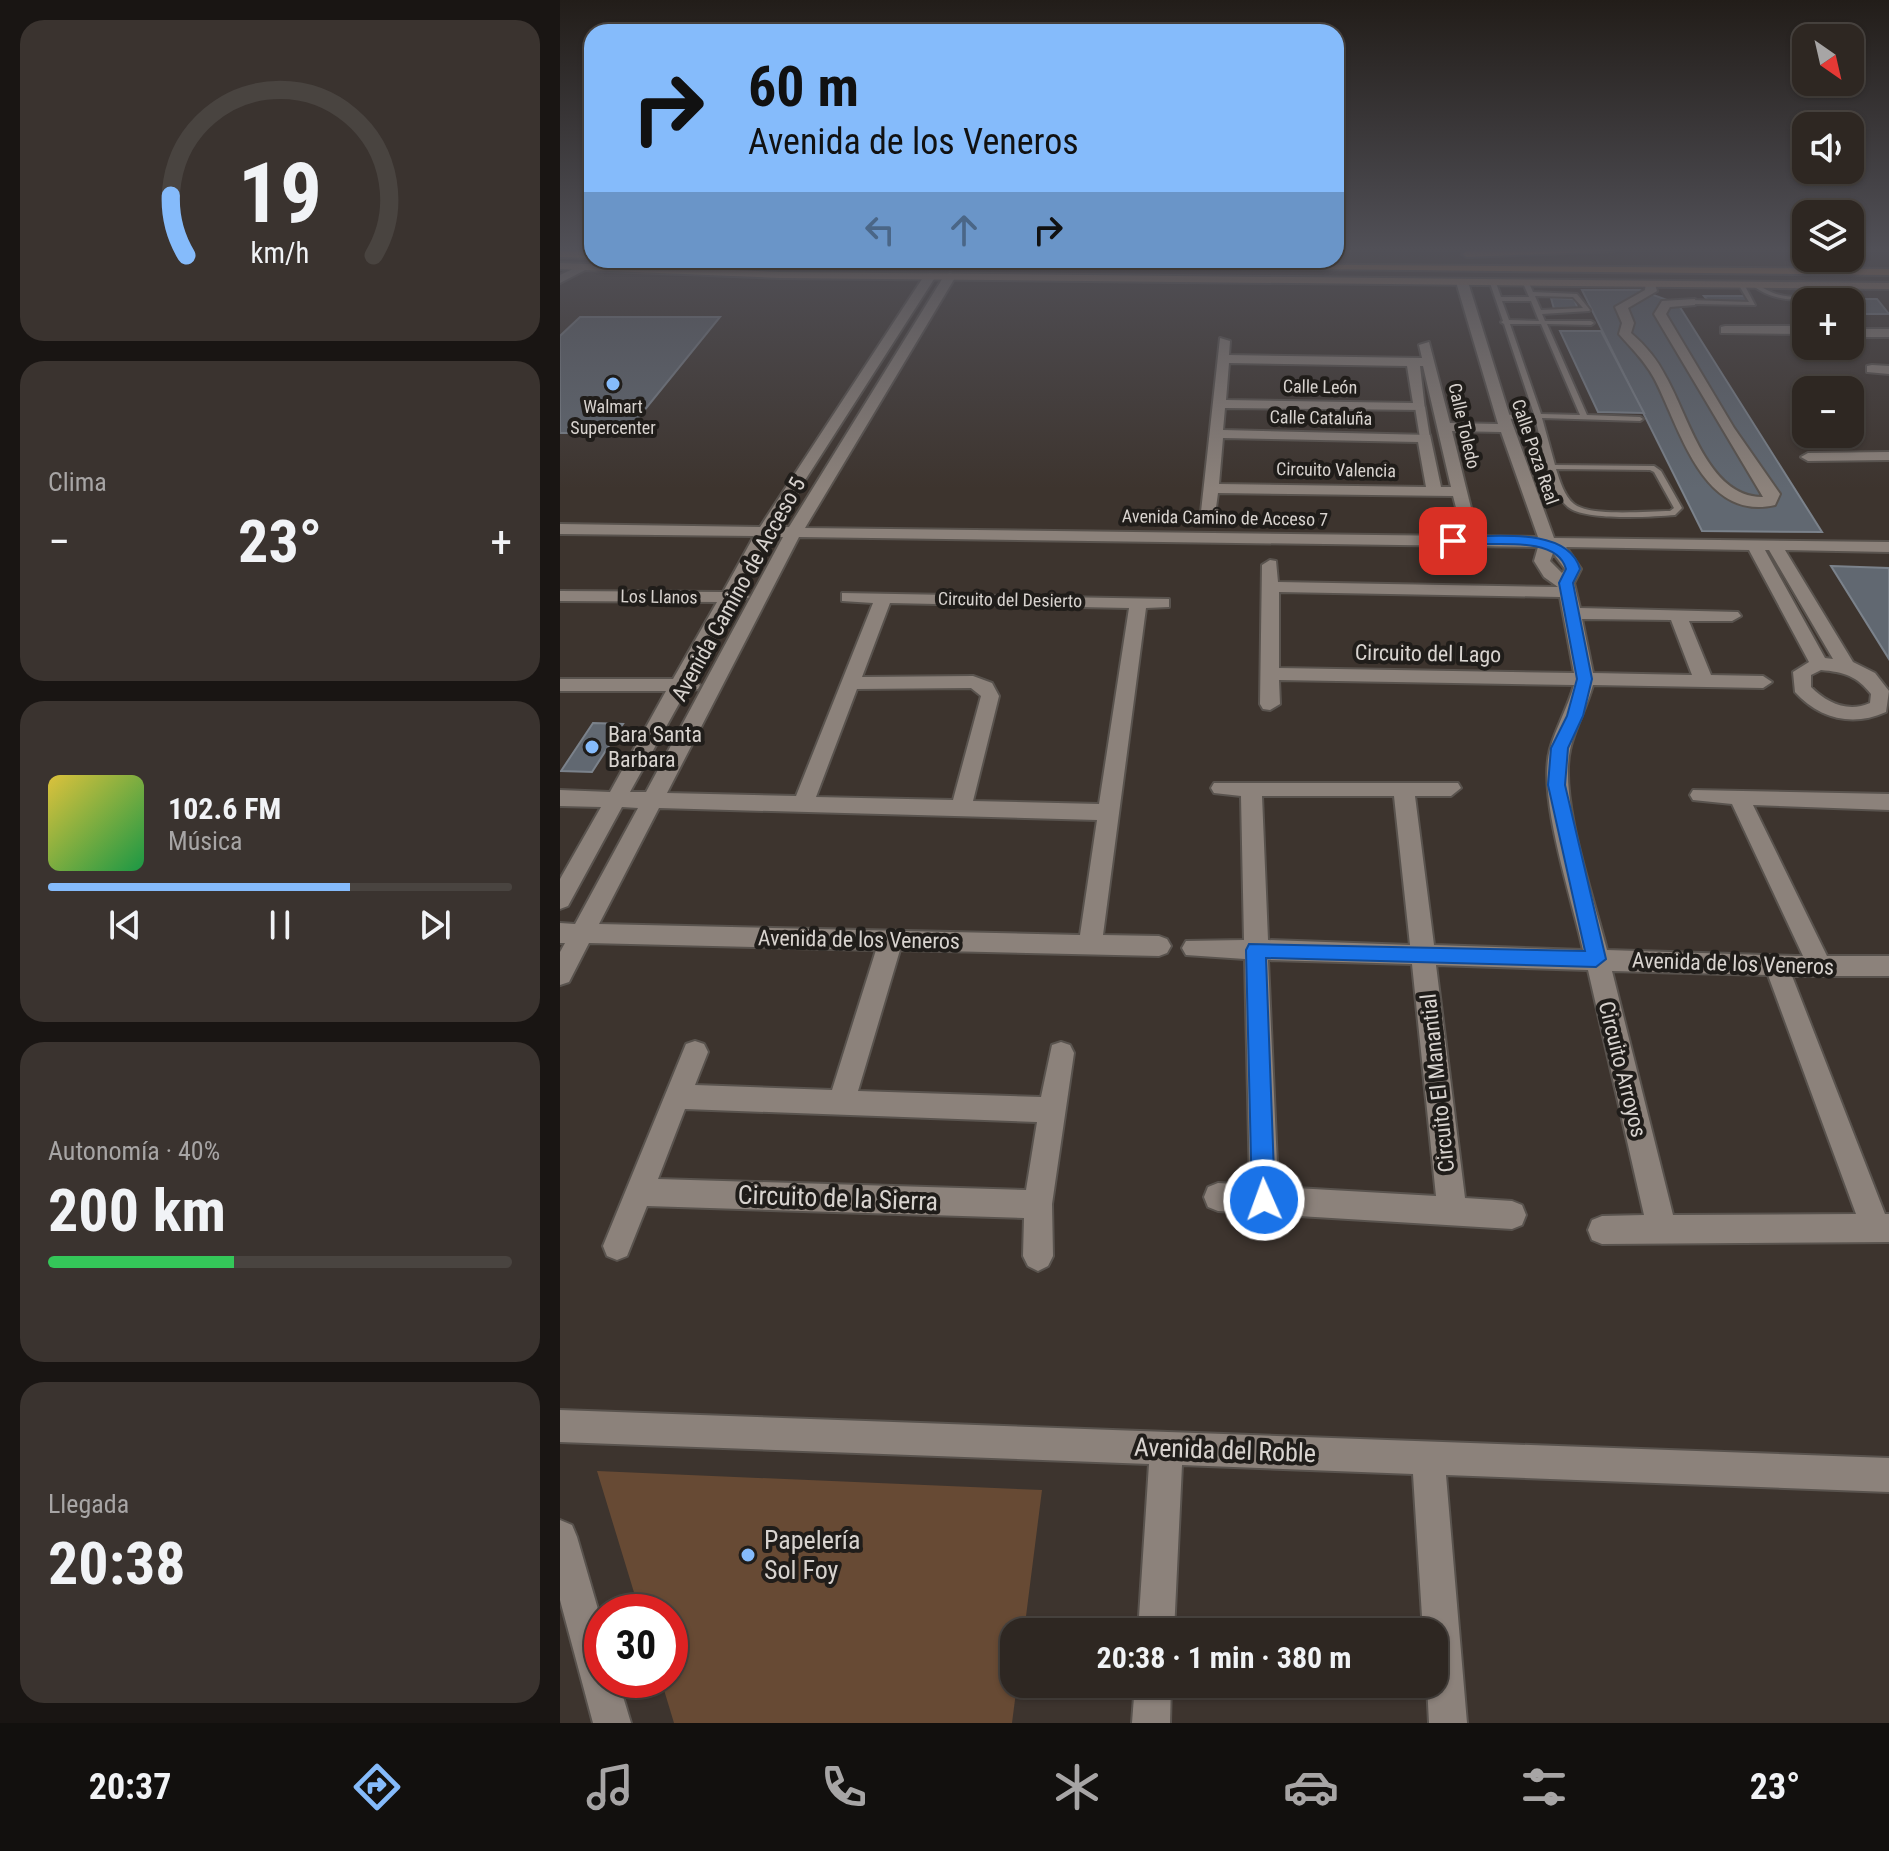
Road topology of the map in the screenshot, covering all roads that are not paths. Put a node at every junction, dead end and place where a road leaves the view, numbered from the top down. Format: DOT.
graph roads {
  1 [pos="897,328"];
  2 [pos="918,328"];
  3 [pos="1476,328"];
  4 [pos="1506,328"];
  5 [pos="1545,328"];
  6 [pos="1630,328"];
  7 [pos="1651,328"];
  8 [pos="1725,330"];
  9 [pos="1792,330"];
  10 [pos="1864,333"];
  11 [pos="1889,333"];
  12 [pos="1224,341"];
  13 [pos="1425,345"];
  14 [pos="881,354"];
  15 [pos="902,355"];
  16 [pos="1223,359"];
  17 [pos="1413,362"];
  18 [pos="1428,362"];
  19 [pos="1672,367"];
  20 [pos="1872,369"];
  21 [pos="1889,370"];
  22 [pos="851,400"];
  23 [pos="872,402"];
  24 [pos="1219,404"];
  25 [pos="1420,407"];
  26 [pos="1538,416"];
  27 [pos="1585,418"];
  28 [pos="1640,419"];
  29 [pos="1680,420"];
  30 [pos="1443,422"];
  31 [pos="1505,422"];
  32 [pos="1695,423"];
  33 [pos="1711,425"];
  34 [pos="1727,428"];
  35 [pos="1216,434"];
  36 [pos="1425,438"];
  37 [pos="819,450"];
  38 [pos="842,451"];
  39 [pos="1889,456"];
  40 [pos="1808,457"];
  41 [pos="1554,467"];
  42 [pos="1212,488"];
  43 [pos="1434,492"];
  44 [pos="1460,492"];
  45 [pos="1209,512"];
  46 [pos="1465,516"];
  47 [pos="560,529"];
  48 [pos="765,531"];
  49 [pos="794,532"];
  50 [pos="1548,542"];
  51 [pos="1754,545"];
  52 [pos="1774,545"];
  53 [pos="1889,547"];
  54 [pos="1270,565"];
  55 [pos="1270,587"];
  56 [pos="1782,595"];
  57 [pos="1803,595"];
  58 [pos="560,596"];
  59 [pos="1568,596"];
  60 [pos="728,597"];
  61 [pos="848,597"];
  62 [pos="759,598"];
  63 [pos="883,598"];
  64 [pos="1138,602"];
  65 [pos="1163,603"];
  66 [pos="1678,615"];
  67 [pos="1732,616"];
  68 [pos="1819,664"];
  69 [pos="1846,666"];
  70 [pos="1270,674"];
  71 [pos="1585,679"];
  72 [pos="1704,682"];
  73 [pos="1763,682"];
  74 [pos="850,683"];
  75 [pos="560,685"];
  76 [pos="679,685"];
  77 [pos="712,685"];
  78 [pos="1270,704"];
  79 [pos="1884,707"];
  80 [pos="1221,788"];
  81 [pos="1251,788"];
  82 [pos="1451,788"];
  83 [pos="1404,789"];
  84 [pos="1700,795"];
  85 [pos="1739,797"];
  86 [pos="560,798"];
  87 [pos="616,799"];
  88 [pos="651,800"];
  89 [pos="1889,802"];
  90 [pos="803,804"];
  91 [pos="961,808"];
  92 [pos="1109,812"];
  93 [pos="560,900"];
  94 [pos="570,933"];
  95 [pos="891,940"];
  96 [pos="1090,945"];
  97 [pos="1159,946"];
  98 [pos="1194,948"];
  99 [pos="1256,950"];
  100 [pos="1423,955"];
  101 [pos="1596,959"];
  102 [pos="1776,965"];
  103 [pos="1889,966"];
  104 [pos="1820,967"];
  105 [pos="560,975"];
  106 [pos="695,1052"];
  107 [pos="1061,1053"];
  108 [pos="677,1097"];
  109 [pos="841,1103"];
  110 [pos="1052,1110"];
  111 [pos="639,1192"];
  112 [pos="1218,1197"];
  113 [pos="1264,1200"];
  114 [pos="1038,1204"];
  115 [pos="1452,1211"];
  116 [pos="1512,1215"];
  117 [pos="1883,1228"];
  118 [pos="1602,1230"];
  119 [pos="1662,1230"];
  120 [pos="617,1246"];
  121 [pos="1038,1256"];
  122 [pos="560,1426"];
  123 [pos="1166,1448"];
  124 [pos="1428,1458"];
  125 [pos="1889,1475"];
  126 [pos="560,1537"];
  127 [pos="1157,1618"];
  128 [pos="1152,1698"];
  129 [pos="612,1723"];
  130 [pos="1151,1723"];
  131 [pos="1448,1723"];
  1 -- 14 [label="street, Avenida Camino de Acceso 5"];
  2 -- 15 [label="street, Avenida Camino de Acceso 5"];
  3 -- 31 [label="street, Calle Poza Real"];
  4 -- 26 [label="lane"];
  5 -- 27 [label="lane"];
  6 -- 19 [label="street"];
  7 -- 19 [label="street"];
  8 -- 9 [label="street"];
  10 -- 11 [label="street"];
  12 -- 16 [label="street"];
  13 -- 18 [label="street, Calle Toledo"];
  14 -- 15 [label="street"];
  14 -- 22 [label="street, Avenida Camino de Acceso 5"];
  15 -- 23 [label="street, Avenida Camino de Acceso 5"];
  16 -- 17 [label="street"];
  16 -- 24 [label="street"];
  17 -- 18 [label="street"];
  17 -- 25 [label="street, Calle Toledo"];
  18 -- 30 [label="street, Calle Toledo"];
  19 -- 29 [label="street"];
  19 -- 34 [label="street"];
  20 -- 21 [label="street"];
  22 -- 23 [label="street"];
  22 -- 37 [label="street, Avenida Camino de Acceso 5"];
  23 -- 38 [label="street, Avenida Camino de Acceso 5"];
  24 -- 25 [label="street, Calle León"];
  24 -- 35 [label="street"];
  25 -- 36 [label="street, Calle Toledo"];
  26 -- 27 [label="lane"];
  26 -- 31 [label="lane"];
  26 -- 41 [label="lane"];
  27 -- 28 [label="lane"];
  29 -- 32 [label="street"];
  29 -- 34 [label="street"];
  30 -- 31 [label="street"];
  30 -- 44 [label="street, Calle Toledo"];
  31 -- 50 [label="street, Calle Poza Real"];
  33 -- 34 [label="street"];
  35 -- 36 [label="street, Calle Cataluña"];
  35 -- 42 [label="street"];
  36 -- 43 [label="street, Calle Toledo"];
  37 -- 38 [label="street"];
  37 -- 48 [label="street, Avenida Camino de Acceso 5"];
  38 -- 49 [label="street, Avenida Camino de Acceso 5"];
  39 -- 40 [label="street"];
  41 -- 41 [label="lane"];
  42 -- 43 [label="street, Circuito Valencia"];
  42 -- 45 [label="street"];
  43 -- 44 [label="street, Circuito Valencia"];
  44 -- 46 [label="street, Calle Toledo"];
  47 -- 48 [label="street, Avenida Camino de Acceso 7"];
  48 -- 49 [label="street, Avenida Camino de Acceso 7"];
  48 -- 60 [label="street, Avenida Camino de Acceso 5"];
  49 -- 50 [label="street, Avenida Camino de Acceso 7"];
  49 -- 62 [label="street, Avenida Camino de Acceso 5"];
  50 -- 51 [label="street, Avenida Camino de Acceso 7"];
  50 -- 59 [label="street, Circuito Arroyos"];
  51 -- 52 [label="street, Avenida Camino de Acceso 7"];
  51 -- 56 [label="street"];
  52 -- 53 [label="street, Avenida Camino de Acceso 7"];
  52 -- 57 [label="street"];
  54 -- 55 [label="street"];
  55 -- 59 [label="street"];
  55 -- 70 [label="street"];
  56 -- 57 [label="street"];
  56 -- 68 [label="street"];
  57 -- 69 [label="street"];
  58 -- 60 [label="street, Los Llanos"];
  59 -- 66 [label="street"];
  59 -- 71 [label="street, Circuito Arroyos"];
  60 -- 62 [label="street, Los Llanos"];
  60 -- 76 [label="street, Avenida Camino de Acceso 5"];
  61 -- 63 [label="street, Circuito del Desierto"];
  62 -- 77 [label="street, Avenida Camino de Acceso 5"];
  63 -- 64 [label="street, Circuito del Desierto"];
  63 -- 74 [label="street"];
  64 -- 65 [label="street, Circuito del Desierto"];
  64 -- 92 [label="street"];
  66 -- 67 [label="street"];
  66 -- 72 [label="street"];
  68 -- 69 [label="street"];
  68 -- 79 [label="street"];
  69 -- 79 [label="street"];
  70 -- 71 [label="street, Circuito del Lago"];
  70 -- 78 [label="street"];
  71 -- 72 [label="street, Circuito del Lago"];
  71 -- 101 [label="street, Circuito Arroyos"];
  72 -- 73 [label="street, Circuito del Lago"];
  74 -- 90 [label="street"];
  74 -- 91 [label="street"];
  75 -- 76 [label="street"];
  76 -- 77 [label="street"];
  76 -- 87 [label="street, Avenida Camino de Acceso 5"];
  77 -- 88 [label="street, Avenida Camino de Acceso 5"];
  80 -- 81 [label="street"];
  81 -- 83 [label="street"];
  81 -- 99 [label="street"];
  82 -- 83 [label="street"];
  83 -- 100 [label="street, Circuito El Manantial"];
  84 -- 85 [label="street"];
  85 -- 89 [label="street"];
  85 -- 104 [label="street"];
  86 -- 87 [label="street"];
  87 -- 88 [label="street"];
  87 -- 93 [label="street, Avenida Camino de Acceso 5"];
  88 -- 90 [label="street"];
  88 -- 94 [label="street, Avenida Camino de Acceso 5"];
  90 -- 91 [label="street"];
  91 -- 92 [label="street"];
  92 -- 96 [label="street"];
  94 -- 95 [label="street, Avenida de los Veneros"];
  94 -- 105 [label="street, Avenida Camino de Acceso 5"];
  95 -- 96 [label="street, Avenida de los Veneros"];
  95 -- 109 [label="street"];
  96 -- 97 [label="street, Avenida de los Veneros"];
  98 -- 99 [label="street, Avenida de los Veneros"];
  99 -- 100 [label="street, Avenida de los Veneros"];
  99 -- 113 [label="street"];
  100 -- 101 [label="street, Avenida de los Veneros"];
  100 -- 115 [label="street, Circuito El Manantial"];
  101 -- 102 [label="street, Avenida de los Veneros"];
  101 -- 119 [label="street, Circuito Arroyos"];
  102 -- 104 [label="street, Avenida de los Veneros"];
  102 -- 117 [label="street"];
  103 -- 104 [label="street, Avenida de los Veneros"];
  106 -- 108 [label="street"];
  107 -- 110 [label="street"];
  108 -- 109 [label="street"];
  108 -- 111 [label="street"];
  109 -- 110 [label="street"];
  110 -- 114 [label="street"];
  111 -- 114 [label="street, Circuito de la Sierra"];
  111 -- 120 [label="street"];
  112 -- 113 [label="street"];
  113 -- 115 [label="street"];
  114 -- 121 [label="street"];
  115 -- 116 [label="street"];
  117 -- 119 [label="street"];
  118 -- 119 [label="street"];
  122 -- 123 [label="street, Avenida del Roble"];
  123 -- 124 [label="street, Avenida del Roble"];
  123 -- 127 [label="street"];
  124 -- 125 [label="street, Avenida del Roble"];
  124 -- 131 [label="street"];
  126 -- 129 [label="street"];
  128 -- 130 [label="street"];
}
